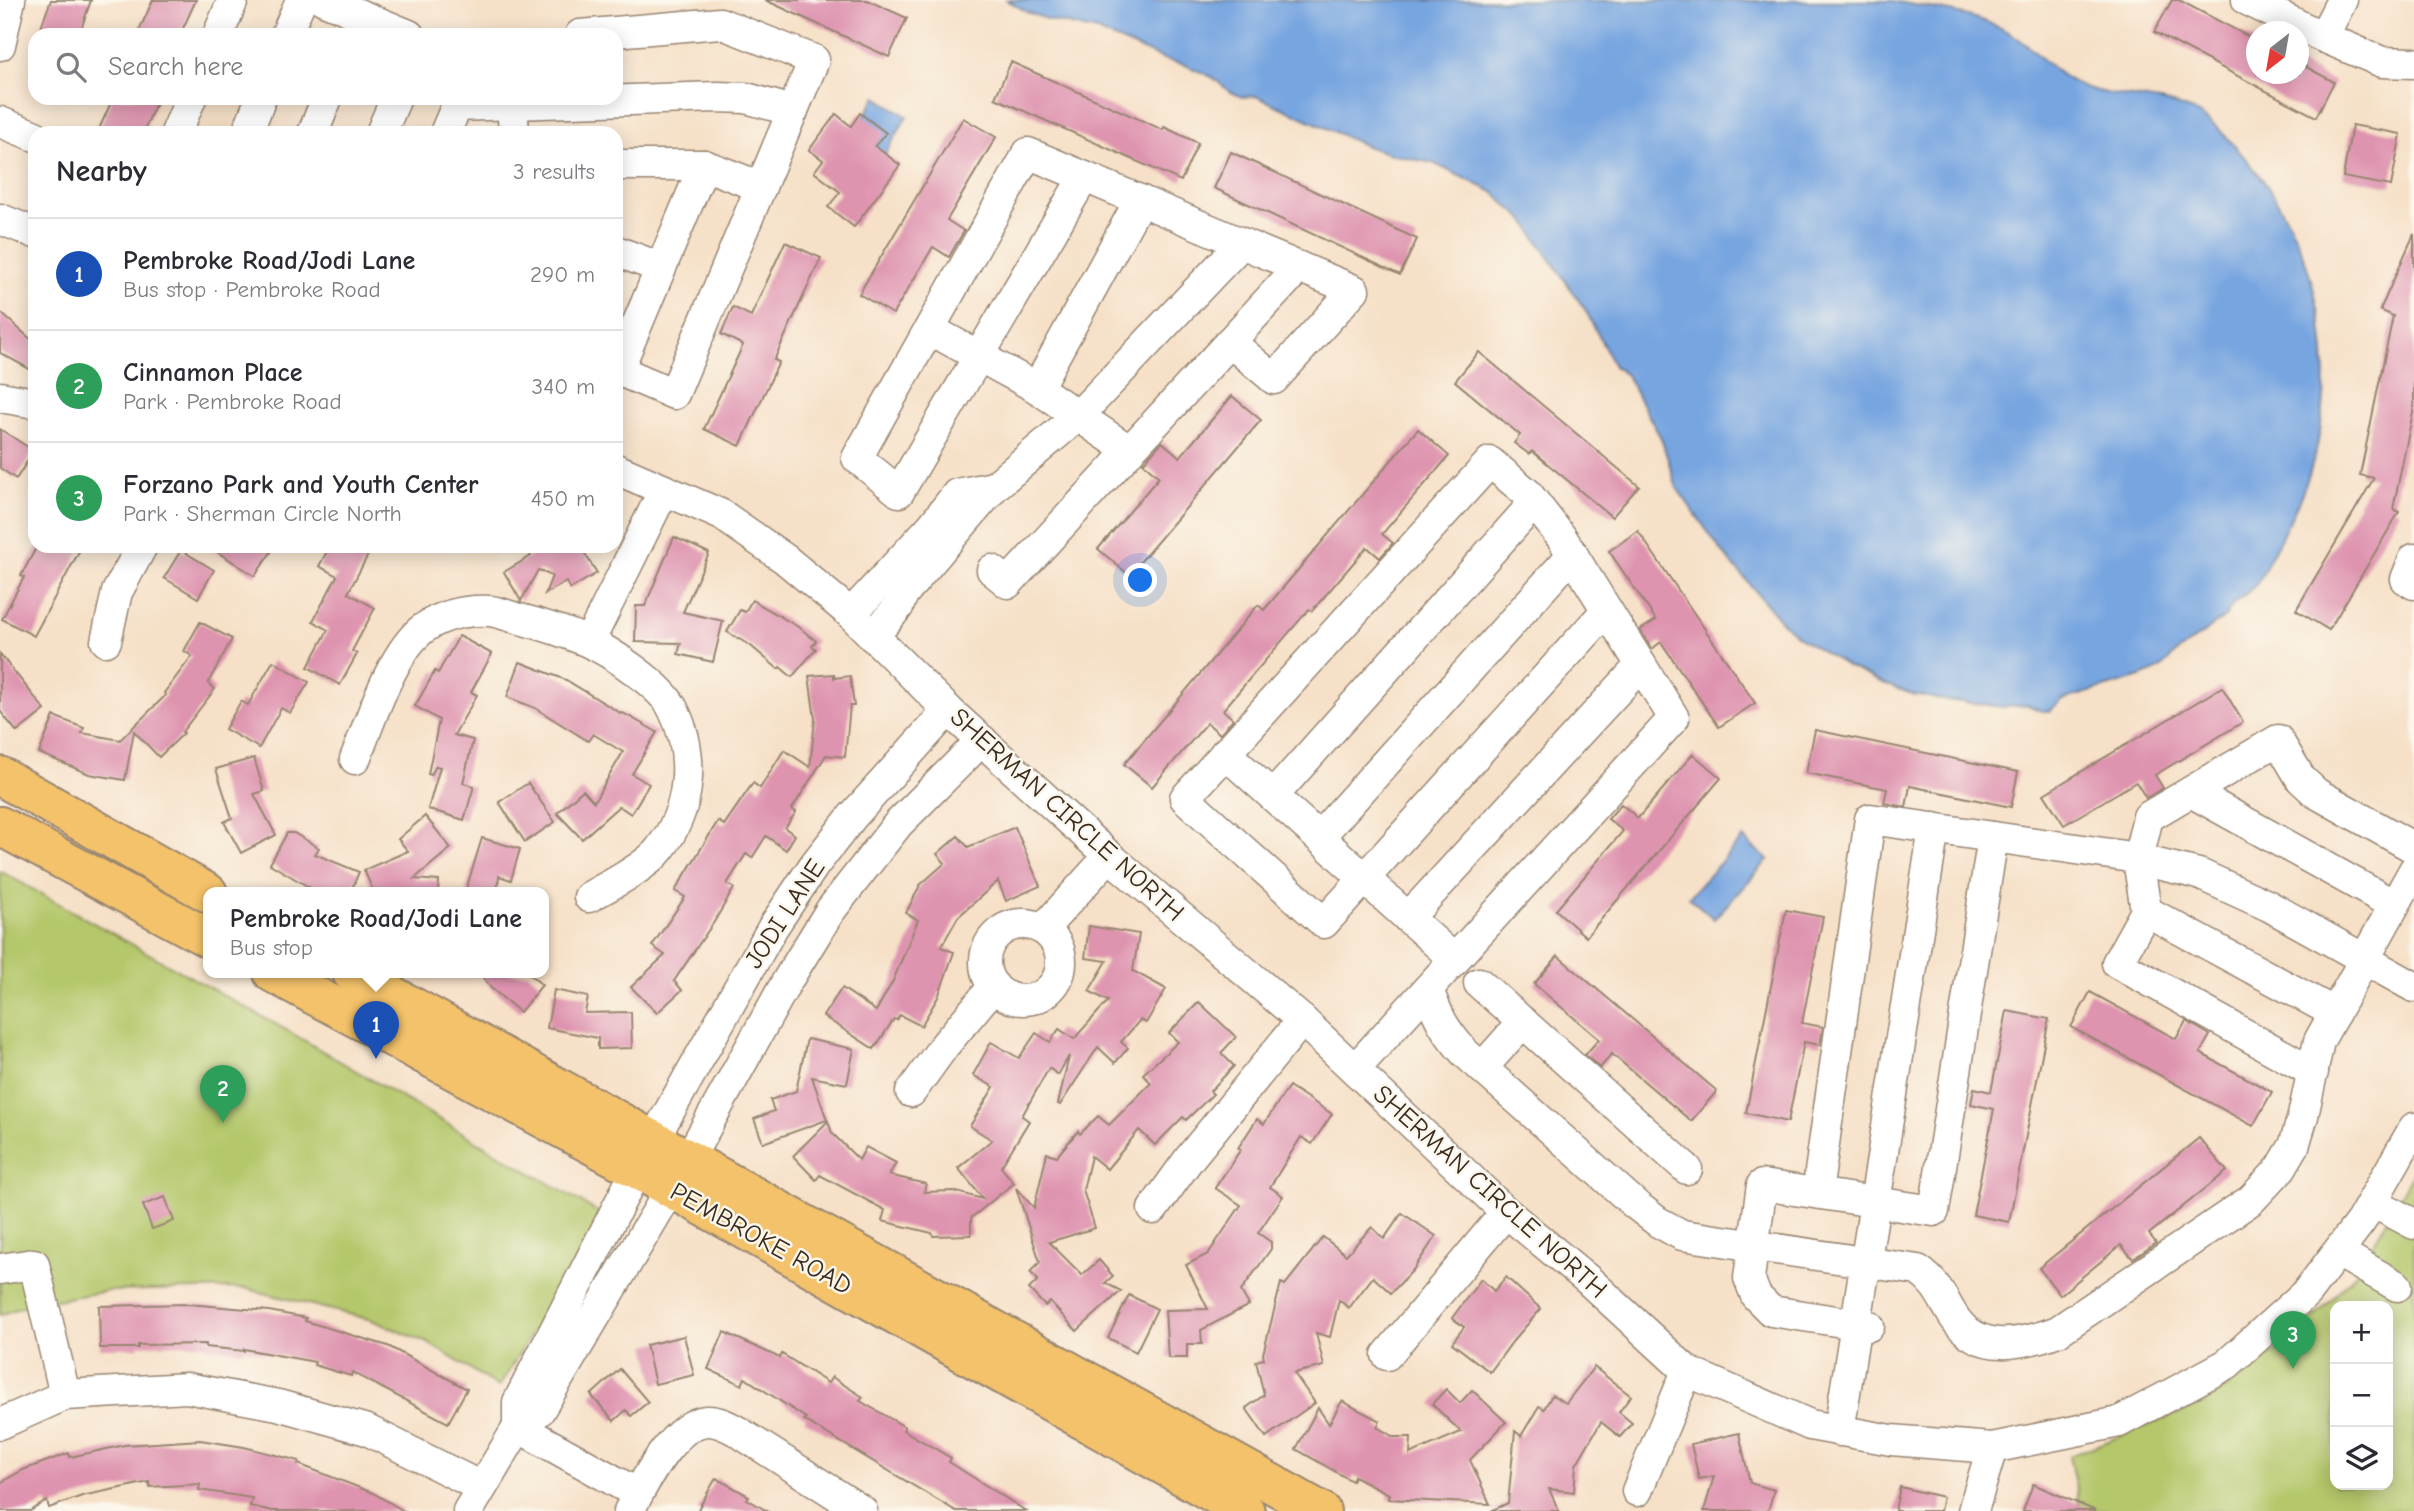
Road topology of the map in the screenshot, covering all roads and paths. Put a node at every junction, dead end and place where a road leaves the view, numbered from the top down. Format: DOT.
graph roads {
  1 [pos="9,0"];
  2 [pos="233,0"];
  3 [pos="301,0"];
  4 [pos="324,0"];
  5 [pos="2247,0"];
  6 [pos="2342,0"];
  7 [pos="357,25"];
  8 [pos="221,28"];
  9 [pos="289,28"];
  10 [pos="623,31"];
  11 [pos="2323,37"];
  12 [pos="0,45"];
  13 [pos="2414,63"];
  14 [pos="623,100"];
  15 [pos="188,105"];
  16 [pos="258,105"];
  17 [pos="324,105"];
  18 [pos="393,105"];
  19 [pos="457,105"];
  20 [pos="512,105"];
  21 [pos="793,111"];
  22 [pos="0,122"];
  23 [pos="179,126"];
  24 [pos="250,126"];
  25 [pos="316,126"];
  26 [pos="384,126"];
  27 [pos="448,126"];
  28 [pos="514,126"];
  29 [pos="28,133"];
  30 [pos="623,165"];
  31 [pos="704,165"];
  32 [pos="1084,177"];
  33 [pos="761,187"];
  34 [pos="1140,200"];
  35 [pos="0,219"];
  36 [pos="28,230"];
  37 [pos="1242,243"];
  38 [pos="623,254"];
  39 [pos="1299,267"];
  40 [pos="661,268"];
  41 [pos="627,320"];
  42 [pos="931,330"];
  43 [pos="623,342"];
  44 [pos="1230,342"];
  45 [pos="979,355"];
  46 [pos="623,372"];
  47 [pos="1037,388"];
  48 [pos="0,397"];
  49 [pos="28,402"];
  50 [pos="1079,415"];
  51 [pos="1129,451"];
  52 [pos="623,472"];
  53 [pos="994,487"];
  54 [pos="664,490"];
  55 [pos="1534,503"];
  56 [pos="138,553"];
  57 [pos="1573,554"];
  58 [pos="992,570"];
  59 [pos="1607,610"];
  60 [pos="851,614"];
  61 [pos="873,636"];
  62 [pos="106,641"];
  63 [pos="589,642"];
  64 [pos="1641,665"];
  65 [pos="948,710"];
  66 [pos="982,740"];
  67 [pos="1225,753"];
  68 [pos="355,759"];
  69 [pos="0,776"];
  70 [pos="2191,792"];
  71 [pos="1273,796"];
  72 [pos="0,826"];
  73 [pos="1934,828"];
  74 [pos="1318,837"];
  75 [pos="1993,837"];
  76 [pos="2414,848"];
  77 [pos="1109,856"];
  78 [pos="2138,859"];
  79 [pos="2414,870"];
  80 [pos="1365,879"];
  81 [pos="203,890"];
  82 [pos="589,897"];
  83 [pos="2395,905"];
  84 [pos="2146,911"];
  85 [pos="1408,918"];
  86 [pos="1043,929"];
  87 [pos="203,935"];
  88 [pos="1455,960"];
  89 [pos="2365,960"];
  90 [pos="283,978"];
  91 [pos="360,978"];
  92 [pos="1479,983"];
  93 [pos="994,986"];
  94 [pos="2414,988"];
  95 [pos="1428,989"];
  96 [pos="2335,1013"];
  97 [pos="1302,1020"];
  98 [pos="1523,1022"];
  99 [pos="1482,1068"];
  100 [pos="1355,1069"];
  101 [pos="2313,1072"];
  102 [pos="911,1092"];
  103 [pos="2414,1128"];
  104 [pos="644,1155"];
  105 [pos="1687,1170"];
  106 [pos="679,1174"];
  107 [pos="1817,1194"];
  108 [pos="1875,1202"];
  109 [pos="2372,1202"];
  110 [pos="1153,1209"];
  111 [pos="1506,1212"];
  112 [pos="2414,1224"];
  113 [pos="1753,1245"];
  114 [pos="2338,1252"];
  115 [pos="0,1269"];
  116 [pos="1863,1277"];
  117 [pos="2397,1286"];
  118 [pos="1862,1325"];
  119 [pos="1387,1356"];
  120 [pos="1687,1371"];
  121 [pos="65,1395"];
  122 [pos="0,1424"];
  123 [pos="517,1427"];
  124 [pos="1848,1433"];
  125 [pos="1992,1448"];
  126 [pos="1637,1491"];
  127 [pos="475,1499"];
  128 [pos="634,1503"];
  129 [pos="862,1511"];
  130 [pos="1245,1511"];
  131 [pos="1321,1511"];
  132 [pos="1973,1511"];
  1 -- 12 [label="street"];
  2 -- 8 [label="street"];
  3 -- 9 [label="street"];
  4 -- 7 [label="street"];
  5 -- 11 [label="street"];
  6 -- 11 [label="street"];
  10 -- 21 [label="street"];
  11 -- 13 [label="street"];
  14 -- 21 [label="street"];
  15 -- 23 [label="street"];
  16 -- 24 [label="street"];
  17 -- 25 [label="street"];
  18 -- 26 [label="street"];
  19 -- 27 [label="street"];
  20 -- 28 [label="street"];
  21 -- 33 [label="street"];
  22 -- 29 [label="street"];
  30 -- 31 [label="street"];
  31 -- 33 [label="street"];
  31 -- 40 [label="street"];
  32 -- 34 [label="street"];
  32 -- 42 [label="street"];
  32 -- 45 [label="street"];
  33 -- 46 [label="street"];
  34 -- 37 [label="street"];
  34 -- 47 [label="street"];
  35 -- 36 [label="street"];
  37 -- 39 [label="street"];
  37 -- 50 [label="street"];
  38 -- 40 [label="street"];
  39 -- 44 [label="street"];
  39 -- 44 [label="street"];
  40 -- 41 [label="street"];
  41 -- 43 [label="street"];
  42 -- 45 [label="street"];
  42 -- 45 [label="street"];
  44 -- 51 [label="street"];
  45 -- 47 [label="street"];
  47 -- 50 [label="street"];
  48 -- 49 [label="street"];
  50 -- 51 [label="street"];
  50 -- 53 [label="street"];
  51 -- 58 [label="street"];
  52 -- 54 [label="street, SHERMAN CIRCLE NORTH"];
  53 -- 60 [label="street"];
  53 -- 61 [label="street"];
  54 -- 60 [label="street, SHERMAN CIRCLE NORTH"];
  54 -- 63 [label="street"];
  55 -- 57 [label="street"];
  55 -- 67 [label="street"];
  55 -- 71 [label="street"];
  56 -- 62 [label="street"];
  57 -- 59 [label="street"];
  57 -- 74 [label="street"];
  59 -- 64 [label="street"];
  59 -- 80 [label="street"];
  60 -- 61 [label="street, SHERMAN CIRCLE NORTH"];
  61 -- 65 [label="street, SHERMAN CIRCLE NORTH"];
  63 -- 68 [label="street"];
  63 -- 82 [label="street"];
  64 -- 85 [label="street"];
  64 -- 88 [label="street"];
  65 -- 66 [label="street, SHERMAN CIRCLE NORTH"];
  65 -- 104 [label="street, JODI LANE"];
  66 -- 77 [label="street, SHERMAN CIRCLE NORTH"];
  66 -- 106 [label="street, JODI LANE"];
  67 -- 71 [label="street"];
  67 -- 80 [label="street"];
  69 -- 81 [label="main road"];
  70 -- 76 [label="street"];
  70 -- 78 [label="street"];
  70 -- 83 [label="street"];
  71 -- 74 [label="street"];
  72 -- 87 [label="main road"];
  73 -- 75 [label="street"];
  73 -- 107 [label="street"];
  73 -- 108 [label="street"];
  74 -- 80 [label="street"];
  75 -- 78 [label="street"];
  75 -- 108 [label="street"];
  77 -- 86 [label="street"];
  77 -- 97 [label="street, SHERMAN CIRCLE NORTH"];
  78 -- 84 [label="street"];
  78 -- 89 [label="street"];
  79 -- 83 [label="street"];
  80 -- 85 [label="street"];
  83 -- 89 [label="street"];
  84 -- 96 [label="street"];
  84 -- 101 [label="street"];
  85 -- 88 [label="street"];
  86 -- 93 [label="street"];
  86 -- 93 [label="street"];
  88 -- 95 [label="street"];
  89 -- 94 [label="street"];
  89 -- 96 [label="street"];
  90 -- 104 [label="main road, PEMBROKE ROAD"];
  91 -- 104 [label="main road, PEMBROKE ROAD"];
  92 -- 98 [label="street"];
  93 -- 102 [label="street"];
  95 -- 99 [label="street"];
  95 -- 100 [label="street"];
  96 -- 101 [label="street"];
  97 -- 100 [label="street, SHERMAN CIRCLE NORTH"];
  97 -- 110 [label="street"];
  98 -- 99 [label="street"];
  98 -- 105 [label="street"];
  99 -- 113 [label="street"];
  100 -- 111 [label="street, SHERMAN CIRCLE NORTH"];
  101 -- 116 [label="street"];
  103 -- 109 [label="street, SHERMAN CIRCLE NORTH"];
  104 -- 106 [label="main road, PEMBROKE ROAD"];
  104 -- 123 [label="street, JODI LANE"];
  106 -- 123 [label="street, JODI LANE"];
  106 -- 130 [label="main road, PEMBROKE ROAD"];
  106 -- 131 [label="main road, PEMBROKE ROAD"];
  107 -- 108 [label="street"];
  107 -- 113 [label="street"];
  108 -- 116 [label="street"];
  109 -- 112 [label="street"];
  109 -- 114 [label="street, SHERMAN CIRCLE NORTH"];
  111 -- 119 [label="street"];
  111 -- 120 [label="street, SHERMAN CIRCLE NORTH"];
  113 -- 116 [label="street"];
  113 -- 118 [label="street"];
  114 -- 117 [label="street"];
  114 -- 125 [label="street, SHERMAN CIRCLE NORTH"];
  115 -- 121 [label="street"];
  116 -- 118 [label="street"];
  118 -- 124 [label="street"];
  120 -- 124 [label="street, SHERMAN CIRCLE NORTH"];
  120 -- 126 [label="street"];
  121 -- 122 [label="street"];
  121 -- 127 [label="street"];
  123 -- 127 [label="street"];
  123 -- 128 [label="street"];
  124 -- 125 [label="street, SHERMAN CIRCLE NORTH"];
  125 -- 132 [label="street"];
  128 -- 129 [label="street"];
}
